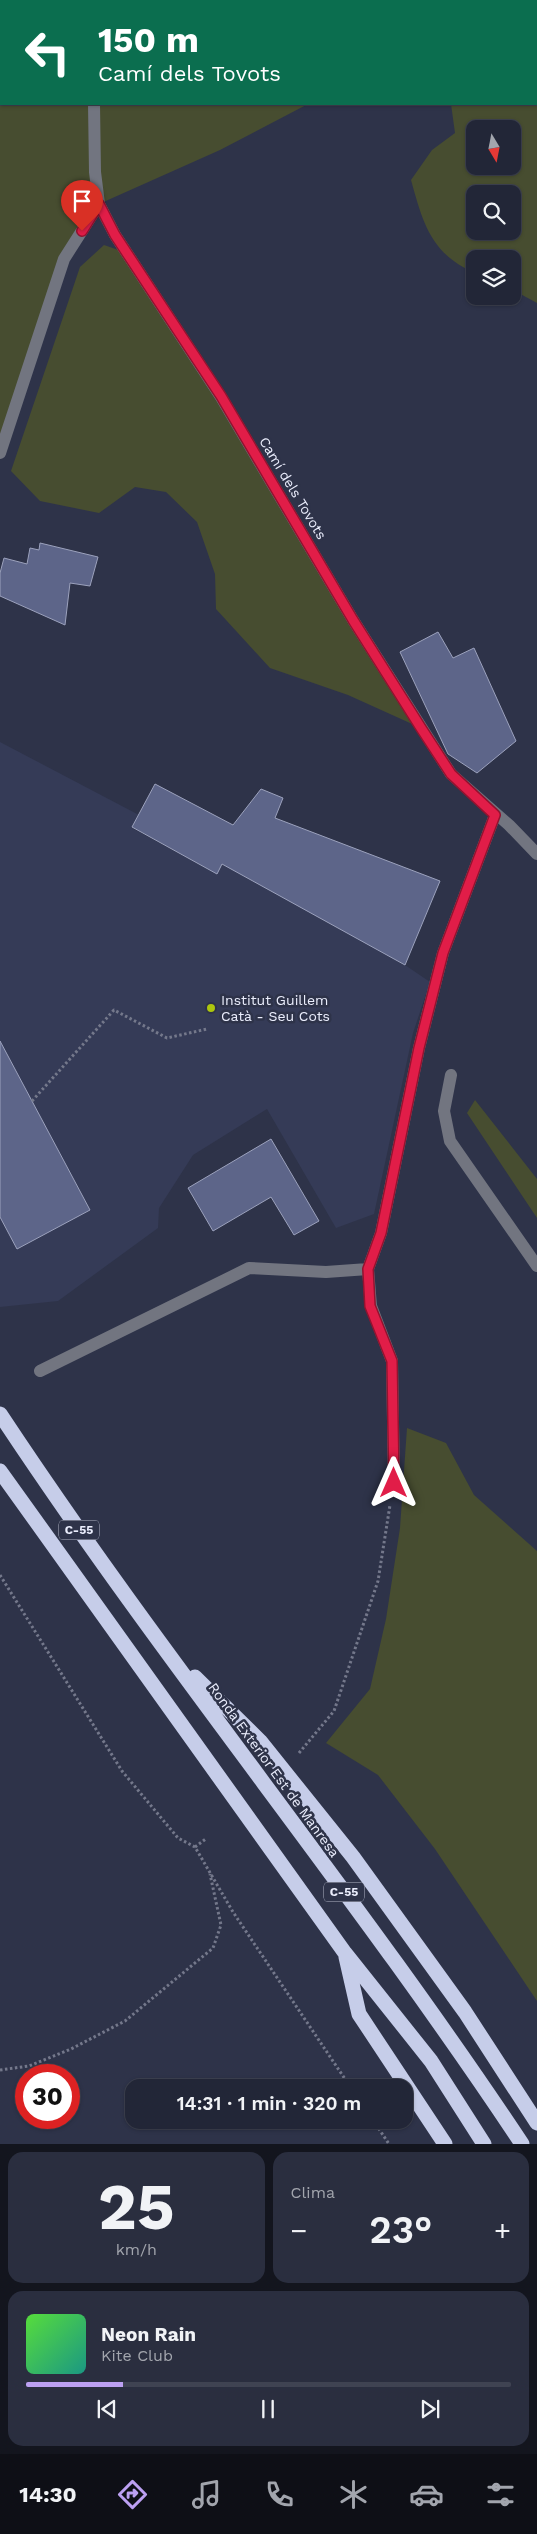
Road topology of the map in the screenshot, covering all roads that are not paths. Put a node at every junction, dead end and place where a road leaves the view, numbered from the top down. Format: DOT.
graph roads {
  1 [pos="94,105"];
  2 [pos="99,204"];
  3 [pos="0,453"];
  4 [pos="495,815"];
  5 [pos="537,854"];
  6 [pos="451,1075"];
  7 [pos="537,1266"];
  8 [pos="368,1269"];
  9 [pos="40,1372"];
  10 [pos="0,1414"];
  11 [pos="0,1471"];
  12 [pos="394,1483"];
  13 [pos="161,1644"];
  14 [pos="345,1954"];
  15 [pos="537,2123"];
  16 [pos="445,2144"];
  17 [pos="484,2144"];
  18 [pos="522,2144"];
  1 -- 2 [label="street, Camí dels Tovots"];
  2 -- 3 [label="street"];
  2 -- 4 [label="street, Camí dels Tovots"];
  4 -- 5 [label="street, Camí dels Tovots"];
  4 -- 8 [label="street"];
  6 -- 7 [label="street"];
  8 -- 9 [label="street"];
  8 -- 12 [label="street"];
  10 -- 13 [label="highway, Ronda Exterior Est de Manresa / C-55"];
  11 -- 14 [label="highway, C-55"];
  13 -- 15 [label="highway"];
  13 -- 18 [label="highway, Ronda Exterior Est de Manresa / C-55"];
  14 -- 16 [label="highway"];
  14 -- 17 [label="highway, C-55"];
}
